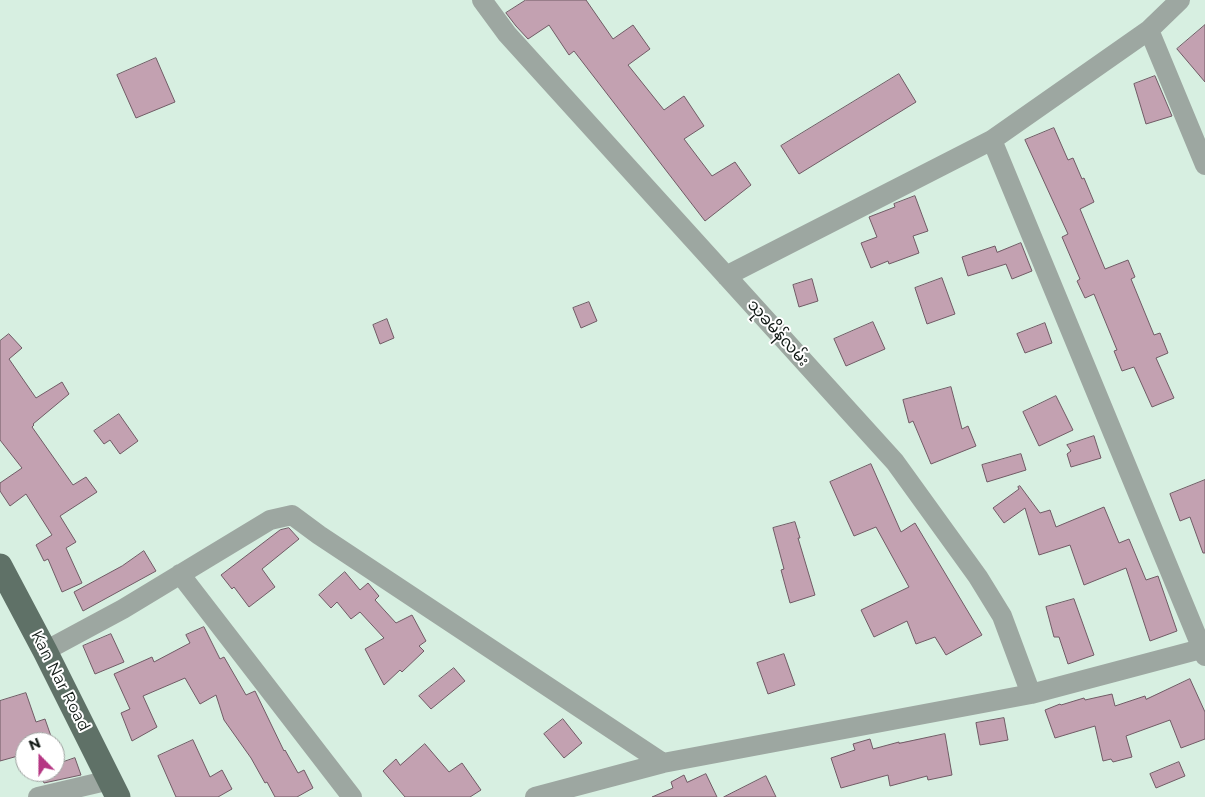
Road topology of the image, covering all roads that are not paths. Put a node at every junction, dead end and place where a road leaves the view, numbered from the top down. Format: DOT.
graph roads {
  1 [pos="482,0"];
  2 [pos="1180,0"];
  3 [pos="1149,30"];
  4 [pos="992,140"];
  5 [pos="1205,165"];
  6 [pos="726,276"];
  7 [pos="0,566"];
  8 [pos="180,574"];
  9 [pos="46,651"];
  10 [pos="1204,651"];
  11 [pos="1031,694"];
  12 [pos="663,763"];
  13 [pos="114,789"];
  14 [pos="38,797"];
  15 [pos="352,797"];
  16 [pos="535,797"];
  1 -- 6 [label="street, သုခမိန်လမ်း"];
  2 -- 3 [label="street"];
  3 -- 4 [label="street"];
  3 -- 5 [label="street"];
  4 -- 6 [label="street"];
  4 -- 10 [label="street"];
  6 -- 11 [label="street, သုခမိန်လမ်း"];
  7 -- 9 [label="main road, Kan Nar Road"];
  8 -- 9 [label="street"];
  8 -- 12 [label="street"];
  8 -- 15 [label="street"];
  9 -- 13 [label="main road, Kan Nar Road"];
  10 -- 11 [label="street"];
  11 -- 12 [label="street"];
  12 -- 16 [label="street"];
  13 -- 14 [label="street"];
}
